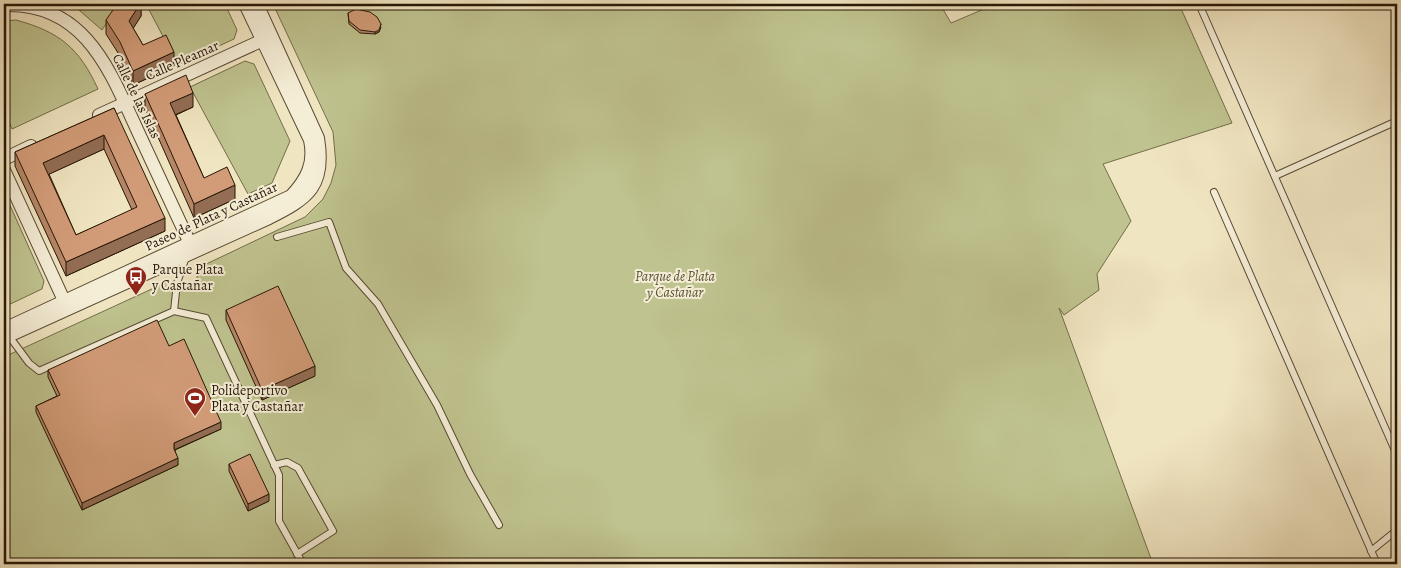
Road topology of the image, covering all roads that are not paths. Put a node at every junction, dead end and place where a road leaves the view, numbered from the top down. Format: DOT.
graph roads {
  1 [pos="4,4"];
  2 [pos="245,4"];
  3 [pos="257,4"];
  4 [pos="1199,4"];
  5 [pos="263,40"];
  6 [pos="125,103"];
  7 [pos="90,119"];
  8 [pos="1397,121"];
  9 [pos="40,142"];
  10 [pos="4,159"];
  11 [pos="4,170"];
  12 [pos="1275,176"];
  13 [pos="1214,192"];
  14 [pos="278,237"];
  15 [pos="190,251"];
  16 [pos="66,305"];
  17 [pos="174,311"];
  18 [pos="6,334"];
  19 [pos="1397,455"];
  20 [pos="274,465"];
  21 [pos="499,525"];
  22 [pos="1397,530"];
  23 [pos="1371,551"];
  24 [pos="297,554"];
  25 [pos="303,564"];
  26 [pos="1377,564"];
  1 -- 6 [label="street, Calle de las Islas"];
  2 -- 5 [label="street, Paseo de Plata y Castañar"];
  3 -- 15 [label="street, Paseo de Plata y Castañar"];
  4 -- 12 [label="lane"];
  5 -- 6 [label="street, Calle Pleamar"];
  5 -- 15 [label="street, Paseo de Plata y Castañar"];
  6 -- 7 [label="street, Calle Pleamar"];
  6 -- 15 [label="street, Calle de las Islas"];
  8 -- 12 [label="lane"];
  9 -- 10 [label="street"];
  11 -- 16 [label="street"];
  12 -- 19 [label="lane"];
  13 -- 23 [label="lane"];
  14 -- 21 [label="lane"];
  15 -- 16 [label="street, Paseo de Plata y Castañar"];
  15 -- 17 [label="lane"];
  16 -- 18 [label="street, Paseo de Plata y Castañar"];
  17 -- 18 [label="lane"];
  17 -- 20 [label="lane"];
  20 -- 24 [label="lane"];
  20 -- 24 [label="lane"];
  22 -- 23 [label="lane"];
  23 -- 26 [label="lane"];
  24 -- 25 [label="lane"];
}
